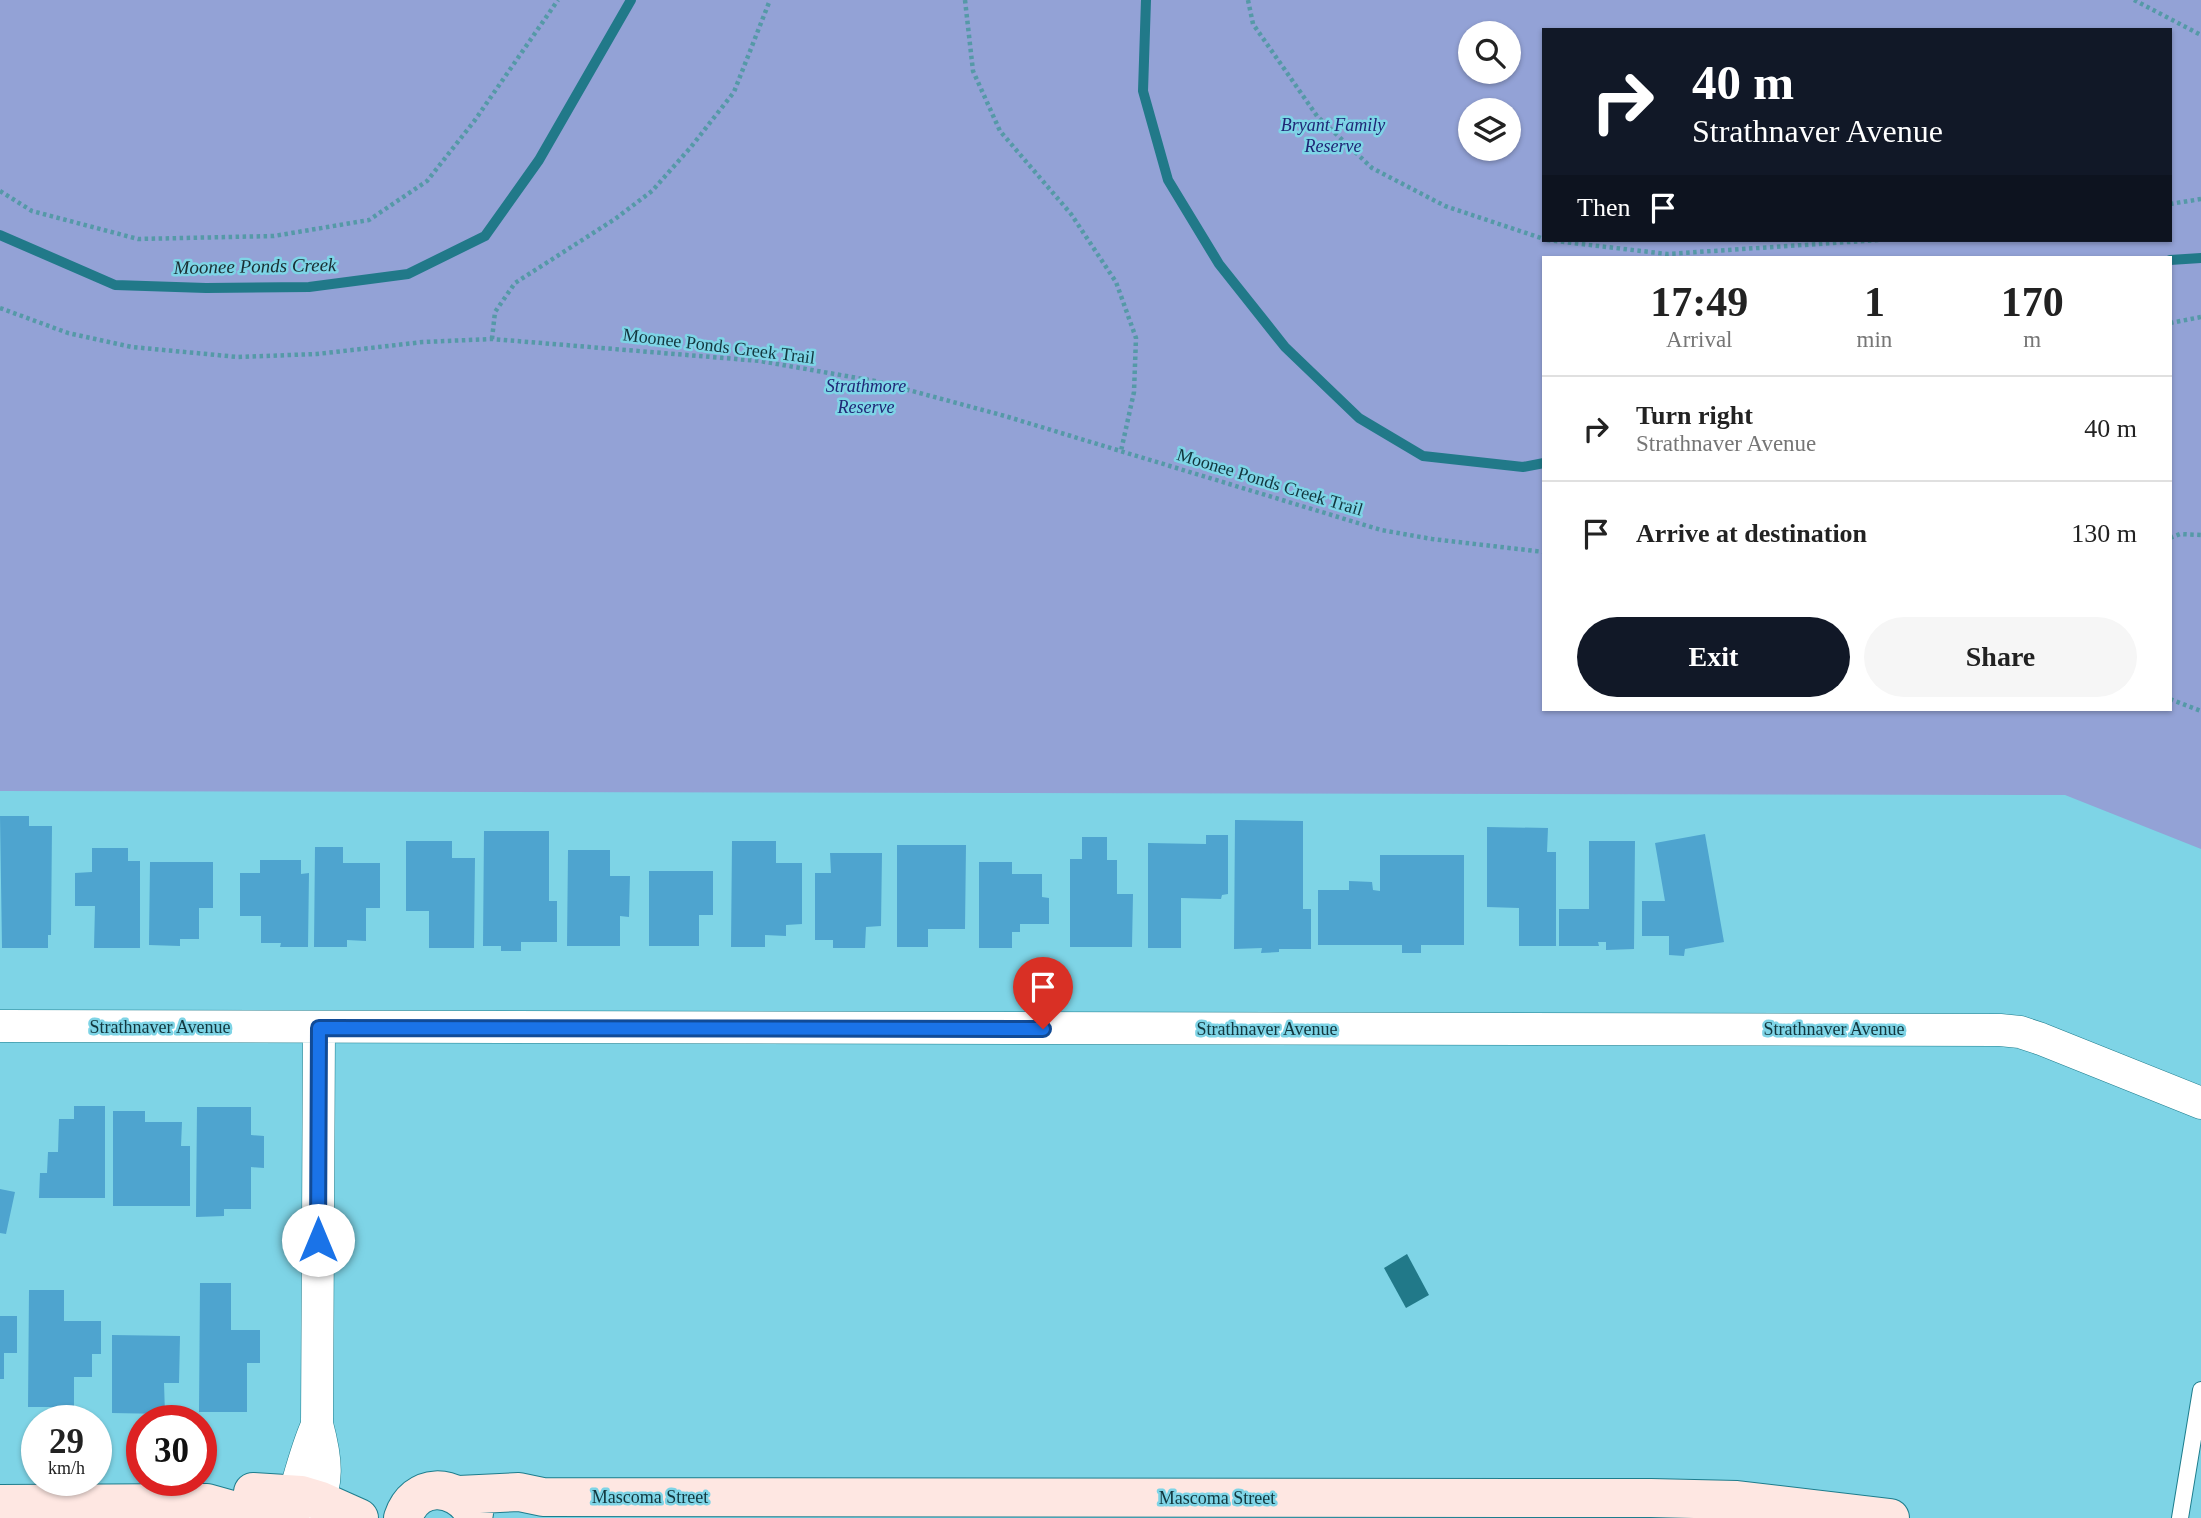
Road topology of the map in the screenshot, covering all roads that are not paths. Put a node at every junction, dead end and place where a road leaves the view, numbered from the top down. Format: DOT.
graph roads {
  1 [pos="0,1026"];
  2 [pos="319,1028"];
  3 [pos="2201,1103"];
  4 [pos="2201,1390"];
  5 [pos="543,1497"];
  6 [pos="0,1504"];
  7 [pos="467,1507"];
  8 [pos="1284,1508"];
  9 [pos="301,1510"];
  10 [pos="399,1517"];
  11 [pos="359,1518"];
  12 [pos="506,1518"];
  13 [pos="1889,1518"];
  14 [pos="2180,1518"];
  1 -- 2 [label="street, Strathnaver Avenue"];
  2 -- 3 [label="street, Strathnaver Avenue"];
  2 -- 9 [label="street"];
  4 -- 14 [label="lane"];
  5 -- 7 [label="main road, Mascoma Street"];
  5 -- 8 [label="main road, Mascoma Street"];
  5 -- 12 [label="main road"];
  6 -- 9 [label="main road"];
  7 -- 10 [label="main road, Mascoma Street"];
  8 -- 13 [label="main road, Mascoma Street"];
  9 -- 11 [label="main road"];
}
